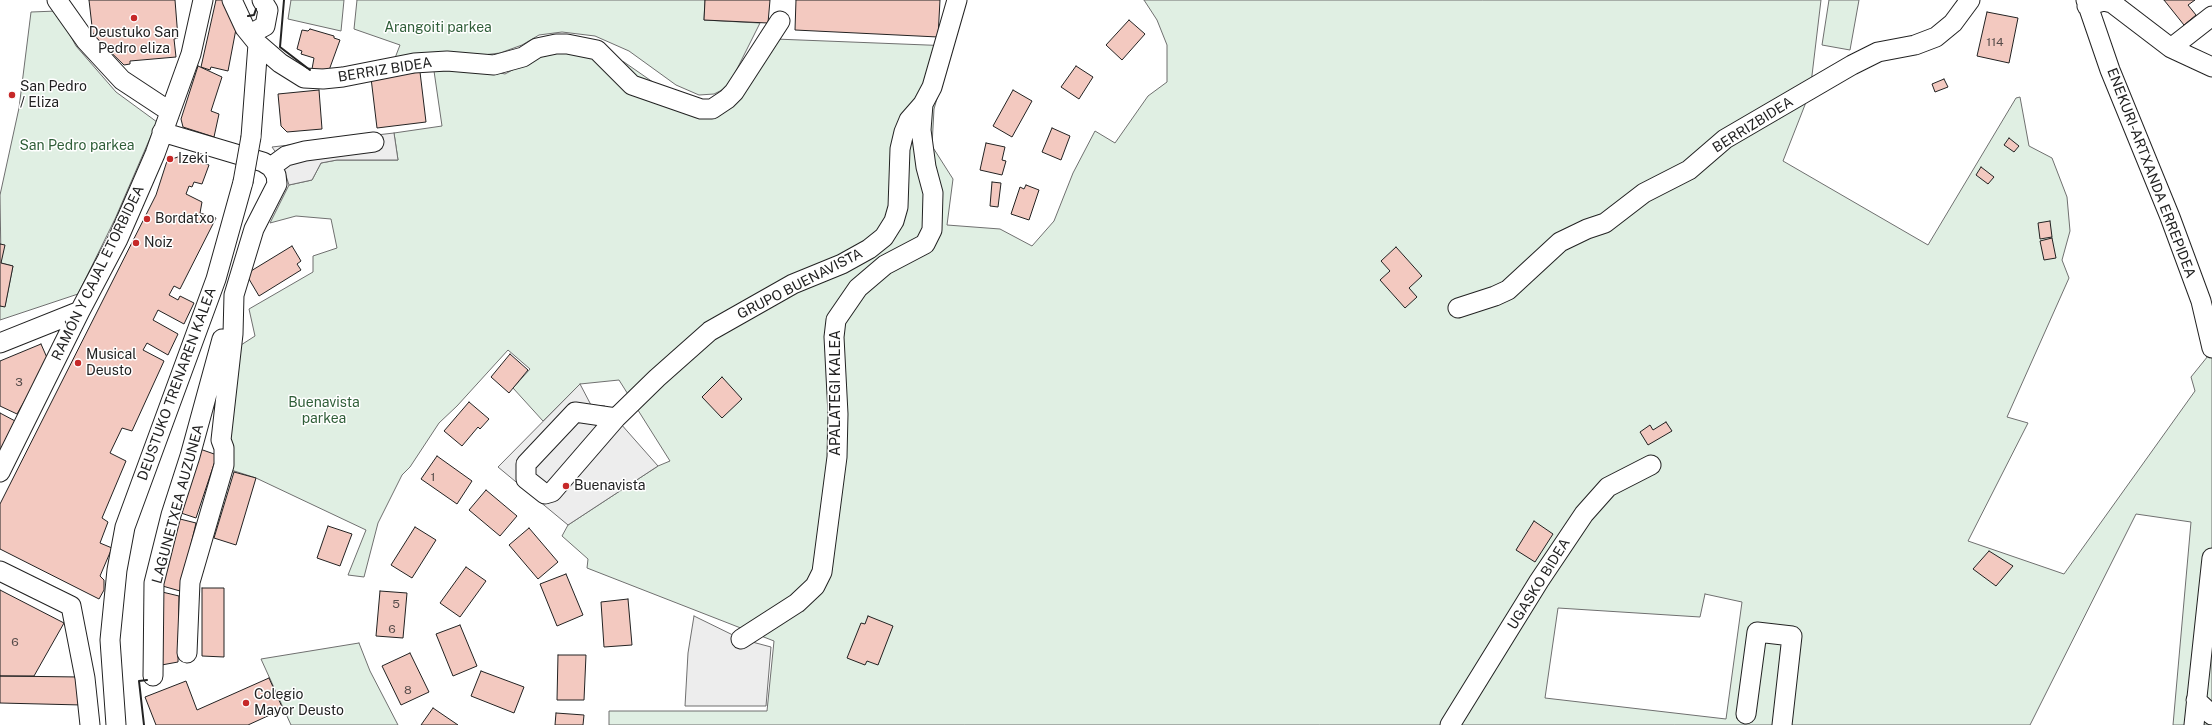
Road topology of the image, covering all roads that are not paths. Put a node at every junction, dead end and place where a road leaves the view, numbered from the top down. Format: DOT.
graph roads {
  1 [pos="57,0"];
  2 [pos="203,0"];
  3 [pos="232,0"];
  4 [pos="262,0"];
  5 [pos="957,0"];
  6 [pos="1970,0"];
  7 [pos="2087,3"];
  8 [pos="2212,16"];
  9 [pos="780,21"];
  10 [pos="254,39"];
  11 [pos="2171,48"];
  12 [pos="2212,67"];
  13 [pos="923,104"];
  14 [pos="170,111"];
  15 [pos="162,132"];
  16 [pos="374,142"];
  17 [pos="271,167"];
  18 [pos="246,254"];
  19 [pos="222,256"];
  20 [pos="1458,308"];
  21 [pos="80,311"];
  22 [pos="0,343"];
  23 [pos="2212,348"];
  24 [pos="219,385"];
  25 [pos="616,418"];
  26 [pos="1651,465"];
  27 [pos="0,472"];
  28 [pos="2212,558"];
  29 [pos="0,571"];
  30 [pos="741,639"];
  31 [pos="187,653"];
  32 [pos="153,676"];
  33 [pos="2196,700"];
  34 [pos="1746,714"];
  35 [pos="2212,715"];
  36 [pos="90,725"];
  37 [pos="116,725"];
  38 [pos="1450,725"];
  39 [pos="1782,725"];
  40 [pos="2194,725"];
  1 -- 14 [label="street"];
  2 -- 14 [label="street, RAMÓN Y CAJAL ETORBIDEA"];
  3 -- 10 [label="street"];
  4 -- 10 [label="street"];
  5 -- 13 [label="street, GRUPO BUENAVISTA"];
  6 -- 20 [label="street, BERRIZBIDEA"];
  7 -- 11 [label="street"];
  7 -- 23 [label="street, ENEKURI-ARTXANDA ERREPIDEA"];
  8 -- 11 [label="street"];
  9 -- 10 [label="street, BERRIZ BIDEA"];
  10 -- 19 [label="street, DEUSTUKO TRENAREN KALEA, bridge"];
  11 -- 12 [label="street"];
  13 -- 25 [label="street, GRUPO BUENAVISTA"];
  13 -- 30 [label="street, APALATEGI KALEA"];
  14 -- 15 [label="street, RAMÓN Y CAJAL ETORBIDEA"];
  15 -- 17 [label="street"];
  15 -- 21 [label="street, RAMÓN Y CAJAL ETORBIDEA"];
  16 -- 17 [label="street"];
  17 -- 18 [label="street"];
  18 -- 19 [label="street"];
  18 -- 24 [label="street"];
  19 -- 37 [label="street, DEUSTUKO TRENAREN KALEA"];
  21 -- 22 [label="street"];
  21 -- 27 [label="street, RAMÓN Y CAJAL ETORBIDEA"];
  24 -- 31 [label="street, LAGUNETXEA AUZUNEA"];
  24 -- 32 [label="street, LAGUNETXEA AUZUNEA"];
  25 -- 25 [label="street, GRUPO BUENAVISTA"];
  26 -- 38 [label="street, UGASKO BIDEA"];
  28 -- 33 [label="street"];
  29 -- 36 [label="street"];
  33 -- 35 [label="street"];
  33 -- 40 [label="street"];
  34 -- 39 [label="street"];
}
